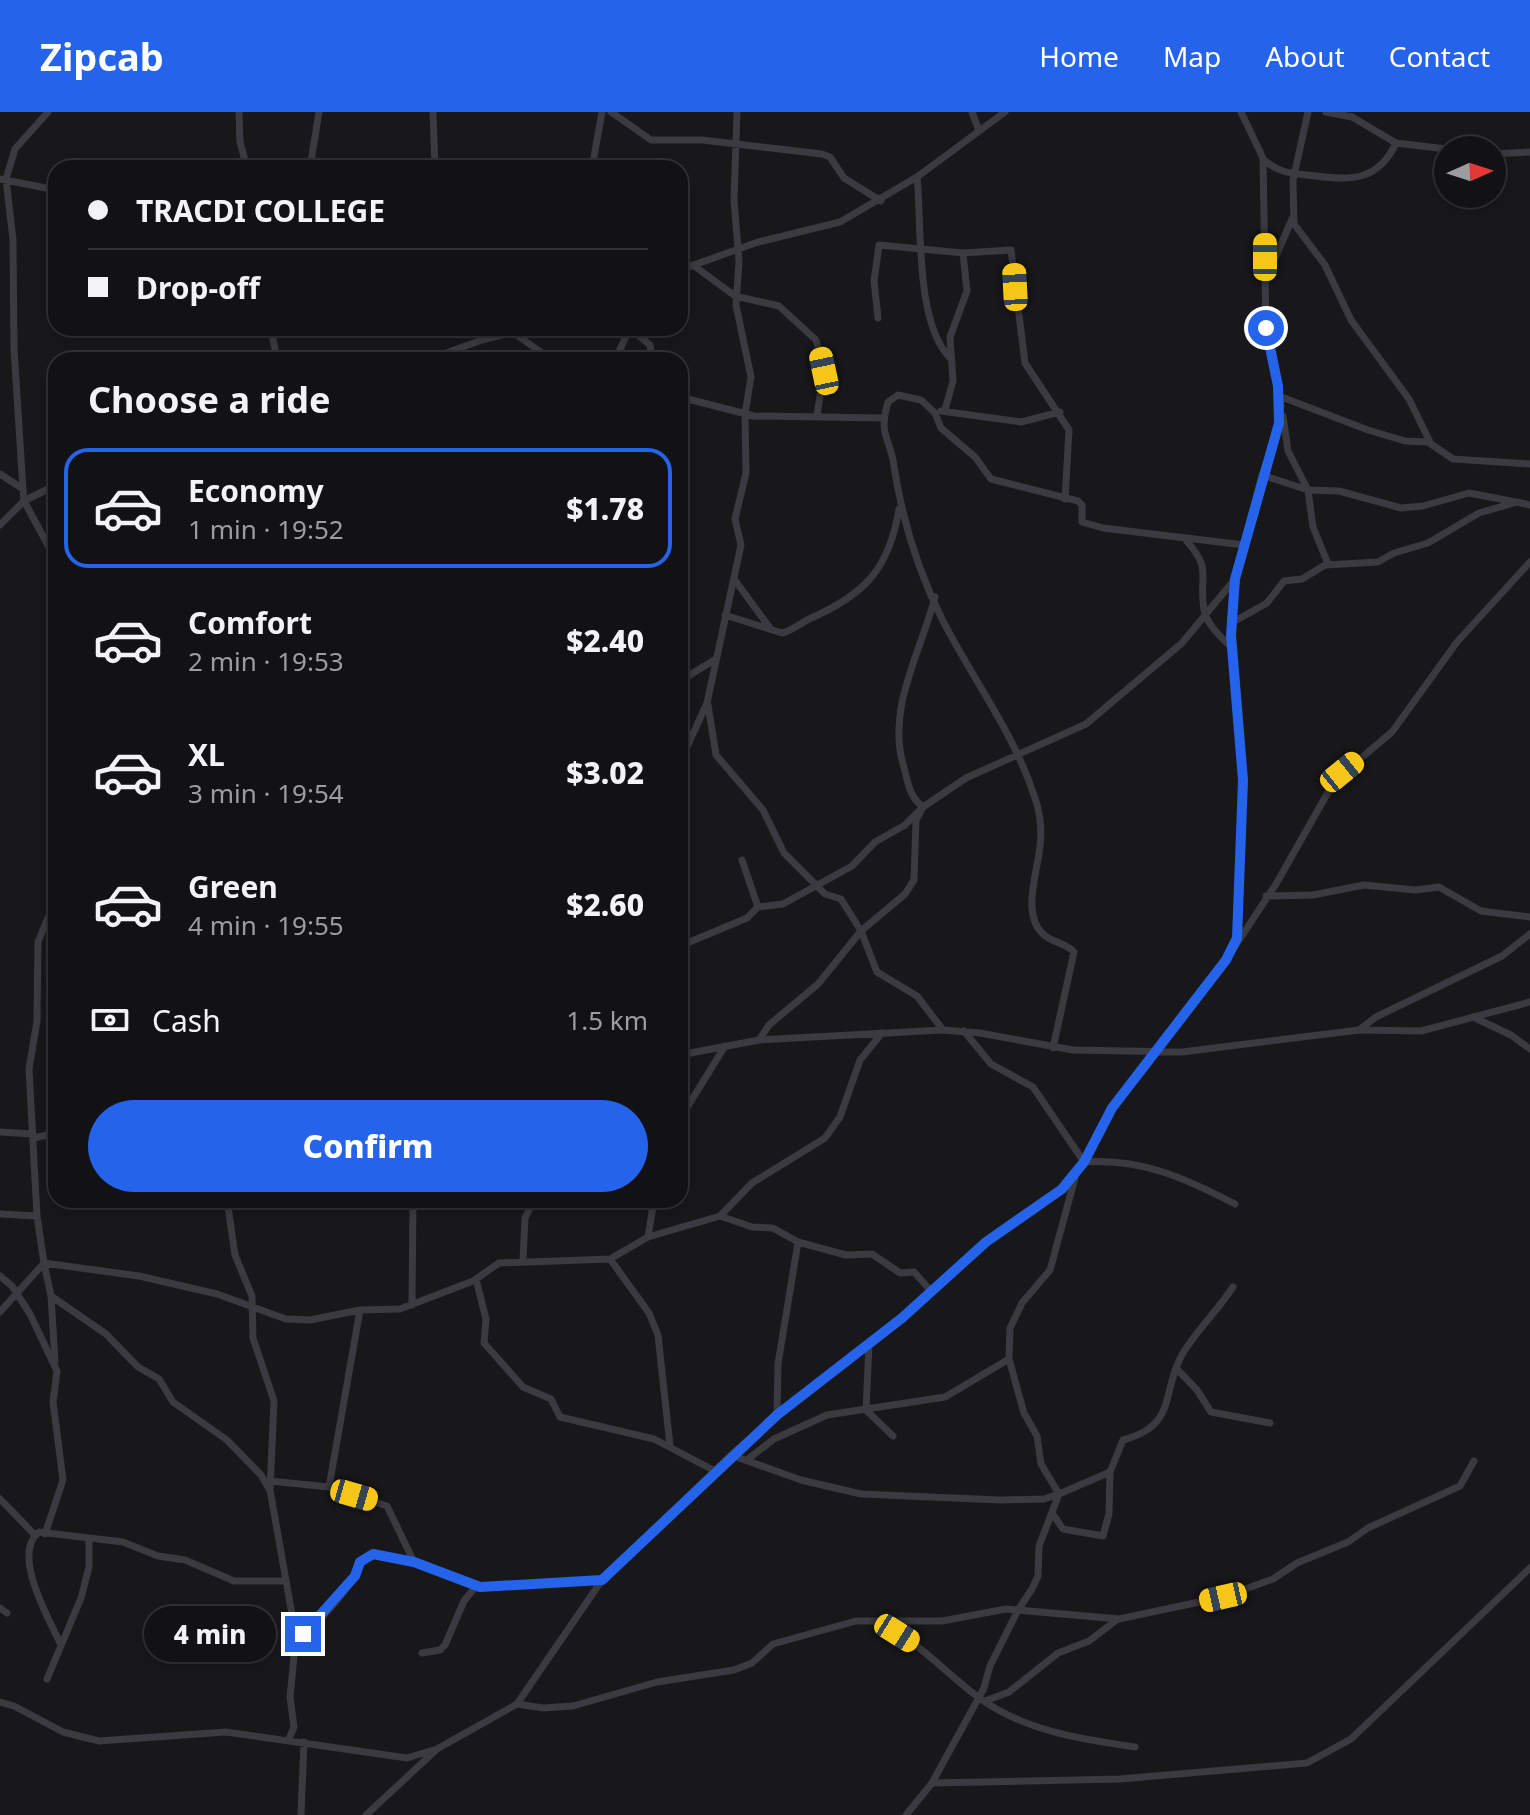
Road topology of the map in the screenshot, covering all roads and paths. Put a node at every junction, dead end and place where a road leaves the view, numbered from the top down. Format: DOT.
graph roads {
  1 [pos="48,112"];
  2 [pos="239,112"];
  3 [pos="319,112"];
  4 [pos="433,112"];
  5 [pos="602,112"];
  6 [pos="611,112"];
  7 [pos="737,112"];
  8 [pos="972,112"];
  9 [pos="1005,112"];
  10 [pos="1241,112"];
  11 [pos="1308,112"];
  12 [pos="1326,112"];
  13 [pos="979,131"];
  14 [pos="1396,143"];
  15 [pos="735,146"];
  16 [pos="1434,148"];
  17 [pos="1530,152"];
  18 [pos="1506,153"];
  19 [pos="245,160"];
  20 [pos="311,160"];
  21 [pos="435,160"];
  22 [pos="593,160"];
  23 [pos="1264,160"];
  24 [pos="1294,176"];
  25 [pos="917,177"];
  26 [pos="3,179"];
  27 [pos="48,188"];
  28 [pos="881,201"];
  29 [pos="1292,219"];
  30 [pos="923,248"];
  31 [pos="739,250"];
  32 [pos="963,253"];
  33 [pos="693,265"];
  34 [pos="688,267"];
  35 [pos="1265,281"];
  36 [pos="735,296"];
  37 [pos="878,318"];
  38 [pos="496,336"];
  39 [pos="516,336"];
  40 [pos="639,336"];
  41 [pos="449,352"];
  42 [pos="540,352"];
  43 [pos="651,352"];
  44 [pos="950,358"];
  45 [pos="1279,396"];
  46 [pos="688,399"];
  47 [pos="1281,406"];
  48 [pos="945,410"];
  49 [pos="1060,412"];
  50 [pos="935,413"];
  51 [pos="745,414"];
  52 [pos="817,415"];
  53 [pos="883,418"];
  54 [pos="1431,444"];
  55 [pos="1530,464"];
  56 [pos="0,474"];
  57 [pos="1262,475"];
  58 [pos="23,489"];
  59 [pos="48,489"];
  60 [pos="1308,490"];
  61 [pos="1065,499"];
  62 [pos="24,501"];
  63 [pos="1517,502"];
  64 [pos="1530,505"];
  65 [pos="899,507"];
  66 [pos="0,525"];
  67 [pos="1184,538"];
  68 [pos="48,545"];
  69 [pos="1244,545"];
  70 [pos="1530,562"];
  71 [pos="1328,564"];
  72 [pos="734,579"];
  73 [pos="1235,579"];
  74 [pos="935,597"];
  75 [pos="1204,613"];
  76 [pos="725,615"];
  77 [pos="1233,622"];
  78 [pos="770,628"];
  79 [pos="1231,647"];
  80 [pos="716,659"];
  81 [pos="688,676"];
  82 [pos="707,703"];
  83 [pos="688,745"];
  84 [pos="1021,756"];
  85 [pos="923,807"];
  86 [pos="742,860"];
  87 [pos="814,884"];
  88 [pos="1266,896"];
  89 [pos="758,907"];
  90 [pos="48,915"];
  91 [pos="1530,917"];
  92 [pos="861,931"];
  93 [pos="1530,934"];
  94 [pos="1237,938"];
  95 [pos="688,943"];
  96 [pos="1530,1002"];
  97 [pos="1473,1017"];
  98 [pos="943,1030"];
  99 [pos="1359,1030"];
  100 [pos="963,1031"];
  101 [pos="882,1033"];
  102 [pos="759,1040"];
  103 [pos="726,1046"];
  104 [pos="1053,1048"];
  105 [pos="1530,1049"];
  106 [pos="1154,1052"];
  107 [pos="688,1053"];
  108 [pos="688,1106"];
  109 [pos="0,1132"];
  110 [pos="48,1134"];
  111 [pos="34,1136"];
  112 [pos="1084,1162"];
  113 [pos="1075,1175"];
  114 [pos="1235,1204"];
  115 [pos="228,1208"];
  116 [pos="413,1208"];
  117 [pos="530,1208"];
  118 [pos="653,1208"];
  119 [pos="0,1214"];
  120 [pos="37,1216"];
  121 [pos="720,1216"];
  122 [pos="648,1237"];
  123 [pos="798,1242"];
  124 [pos="610,1259"];
  125 [pos="523,1260"];
  126 [pos="44,1263"];
  127 [pos="0,1276"];
  128 [pos="476,1279"];
  129 [pos="1233,1287"];
  130 [pos="931,1291"];
  131 [pos="17,1295"];
  132 [pos="51,1296"];
  133 [pos="412,1305"];
  134 [pos="251,1306"];
  135 [pos="360,1310"];
  136 [pos="0,1312"];
  137 [pos="869,1345"];
  138 [pos="1009,1359"];
  139 [pos="55,1361"];
  140 [pos="1176,1368"];
  141 [pos="866,1410"];
  142 [pos="777,1415"];
  143 [pos="1270,1423"];
  144 [pos="893,1436"];
  145 [pos="670,1446"];
  146 [pos="731,1455"];
  147 [pos="748,1459"];
  148 [pos="1474,1461"];
  149 [pos="715,1471"];
  150 [pos="1110,1472"];
  151 [pos="270,1486"];
  152 [pos="329,1487"];
  153 [pos="1059,1494"];
  154 [pos="0,1499"];
  155 [pos="1052,1513"];
  156 [pos="34,1534"];
  157 [pos="45,1534"];
  158 [pos="89,1541"];
  159 [pos="414,1562"];
  160 [pos="1530,1568"];
  161 [pos="602,1580"];
  162 [pos="285,1581"];
  163 [pos="476,1586"];
  164 [pos="1018,1610"];
  165 [pos="1119,1619"];
  166 [pos="871,1620"];
  167 [pos="296,1637"];
  168 [pos="60,1643"];
  169 [pos="422,1653"];
  170 [pos="47,1679"];
  171 [pos="982,1699"];
  172 [pos="0,1702"];
  173 [pos="517,1704"];
  174 [pos="289,1739"];
  175 [pos="304,1742"];
  176 [pos="1135,1747"];
  177 [pos="437,1749"];
  178 [pos="932,1783"];
  179 [pos="301,1815"];
  180 [pos="366,1815"];
  181 [pos="906,1815"];
  1 -- 26 [label="street"];
  2 -- 19 [label="street"];
  3 -- 20 [label="street"];
  4 -- 21 [label="street"];
  5 -- 22 [label="street"];
  6 -- 15 [label="street"];
  7 -- 15 [label="street"];
  8 -- 13 [label="street"];
  9 -- 13 [label="street"];
  10 -- 23 [label="street"];
  11 -- 24 [label="street"];
  12 -- 14 [label="street"];
  13 -- 25 [label="street"];
  14 -- 16 [label="street"];
  14 -- 24 [label="street"];
  15 -- 28 [label="street"];
  15 -- 31 [label="street"];
  17 -- 18 [label="street"];
  23 -- 24 [label="street"];
  23 -- 35 [label="street"];
  24 -- 29 [label="street"];
  25 -- 28 [label="street"];
  25 -- 30 [label="street"];
  26 -- 27 [label="street"];
  26 -- 58 [label="street"];
  28 -- 31 [label="street"];
  29 -- 35 [label="street"];
  29 -- 54 [label="street"];
  30 -- 32 [label="street"];
  30 -- 37 [label="street"];
  30 -- 44 [label="street"];
  31 -- 33 [label="street"];
  31 -- 36 [label="street"];
  32 -- 44 [label="street"];
  32 -- 49 [label="street"];
  33 -- 34 [label="street"];
  33 -- 36 [label="street"];
  35 -- 45 [label="street"];
  36 -- 51 [label="street"];
  36 -- 52 [label="street"];
  38 -- 41 [label="street"];
  39 -- 42 [label="street"];
  40 -- 43 [label="street"];
  44 -- 48 [label="street"];
  45 -- 47 [label="street"];
  45 -- 54 [label="street"];
  46 -- 51 [label="street"];
  47 -- 57 [label="street"];
  47 -- 60 [label="street"];
  48 -- 49 [label="street"];
  48 -- 50 [label="street"];
  49 -- 61 [label="street"];
  50 -- 53 [label="street"];
  50 -- 61 [label="street"];
  51 -- 52 [label="street"];
  51 -- 72 [label="street"];
  52 -- 53 [label="street"];
  53 -- 65 [label="street"];
  54 -- 55 [label="street"];
  56 -- 58 [label="street"];
  57 -- 60 [label="street"];
  57 -- 69 [label="street"];
  58 -- 62 [label="street"];
  59 -- 62 [label="street"];
  60 -- 63 [label="street"];
  60 -- 71 [label="street"];
  61 -- 67 [label="street"];
  62 -- 66 [label="street"];
  62 -- 68 [label="street"];
  63 -- 64 [label="street"];
  63 -- 71 [label="street"];
  65 -- 74 [label="street"];
  65 -- 78 [label="street"];
  67 -- 69 [label="street"];
  67 -- 75 [label="street"];
  69 -- 73 [label="street"];
  70 -- 88 [label="street"];
  71 -- 77 [label="street"];
  72 -- 76 [label="street"];
  72 -- 78 [label="street"];
  73 -- 75 [label="street"];
  73 -- 77 [label="street"];
  74 -- 84 [label="street"];
  74 -- 85 [label="street"];
  75 -- 79 [label="street"];
  75 -- 84 [label="street"];
  76 -- 78 [label="street"];
  76 -- 80 [label="street"];
  77 -- 79 [label="street"];
  79 -- 94 [label="street"];
  80 -- 81 [label="street"];
  80 -- 82 [label="street"];
  82 -- 83 [label="street"];
  82 -- 87 [label="street"];
  84 -- 85 [label="street"];
  84 -- 104 [label="street"];
  85 -- 87 [label="street"];
  85 -- 92 [label="street"];
  86 -- 89 [label="street"];
  87 -- 89 [label="street"];
  87 -- 92 [label="street"];
  88 -- 91 [label="street"];
  88 -- 94 [label="street"];
  89 -- 95 [label="street"];
  90 -- 111 [label="street"];
  92 -- 98 [label="street"];
  92 -- 102 [label="street"];
  93 -- 99 [label="street"];
  94 -- 106 [label="street"];
  96 -- 97 [label="street"];
  97 -- 99 [label="street"];
  97 -- 105 [label="street"];
  98 -- 100 [label="street"];
  98 -- 101 [label="street"];
  99 -- 106 [label="street"];
  100 -- 104 [label="street"];
  100 -- 112 [label="street"];
  101 -- 102 [label="street"];
  101 -- 121 [label="street"];
  102 -- 103 [label="street"];
  103 -- 107 [label="street"];
  103 -- 108 [label="street"];
  104 -- 106 [label="street"];
  106 -- 112 [label="street"];
  109 -- 111 [label="street"];
  110 -- 111 [label="street"];
  111 -- 120 [label="street"];
  112 -- 113 [label="street"];
  112 -- 114 [label="street"];
  113 -- 130 [label="street"];
  113 -- 138 [label="street"];
  115 -- 134 [label="street"];
  116 -- 133 [label="street"];
  117 -- 125 [label="street"];
  118 -- 122 [label="street"];
  119 -- 120 [label="street"];
  120 -- 126 [label="street"];
  121 -- 122 [label="street"];
  121 -- 123 [label="street"];
  122 -- 124 [label="street"];
  123 -- 130 [label="street"];
  123 -- 142 [label="street"];
  124 -- 125 [label="street"];
  124 -- 145 [label="street"];
  125 -- 128 [label="street"];
  126 -- 131 [label="street"];
  126 -- 132 [label="street"];
  126 -- 134 [label="street"];
  127 -- 131 [label="street"];
  128 -- 133 [label="street"];
  128 -- 145 [label="street"];
  129 -- 140 [label="street"];
  130 -- 137 [label="street"];
  131 -- 136 [label="street"];
  131 -- 139 [label="street"];
  132 -- 139 [label="street"];
  132 -- 151 [label="street"];
  133 -- 135 [label="street"];
  134 -- 135 [label="street"];
  134 -- 151 [label="street"];
  135 -- 152 [label="street"];
  137 -- 141 [label="street"];
  137 -- 142 [label="street"];
  138 -- 141 [label="street"];
  138 -- 153 [label="street"];
  139 -- 157 [label="street"];
  140 -- 143 [label="street"];
  140 -- 150 [label="street"];
  141 -- 144 [label="street"];
  141 -- 147 [label="street"];
  142 -- 146 [label="street"];
  145 -- 149 [label="street"];
  146 -- 147 [label="street"];
  146 -- 149 [label="street"];
  147 -- 153 [label="street"];
  148 -- 165 [label="street"];
  149 -- 161 [label="street"];
  150 -- 153 [label="street"];
  150 -- 155 [label="street"];
  151 -- 152 [label="street"];
  151 -- 162 [label="street"];
  152 -- 159 [label="street"];
  153 -- 155 [label="street"];
  154 -- 156 [label="street"];
  155 -- 164 [label="street"];
  156 -- 157 [label="street"];
  156 -- 168 [label="street"];
  157 -- 158 [label="street"];
  158 -- 162 [label="street"];
  158 -- 168 [label="street"];
  159 -- 163 [label="street"];
  159 -- 167 [label="street"];
  160 -- 178 [label="street"];
  161 -- 163 [label="street"];
  161 -- 173 [label="street"];
  162 -- 167 [label="street"];
  163 -- 169 [label="street"];
  164 -- 165 [label="street"];
  164 -- 166 [label="street"];
  164 -- 171 [label="street"];
  165 -- 171 [label="street"];
  166 -- 171 [label="street"];
  166 -- 173 [label="street"];
  167 -- 174 [label="street"];
  168 -- 170 [label="street"];
  171 -- 176 [label="street"];
  171 -- 178 [label="street"];
  172 -- 174 [label="street"];
  173 -- 177 [label="street"];
  174 -- 175 [label="street"];
  175 -- 177 [label="street"];
  175 -- 179 [label="street"];
  177 -- 180 [label="street"];
  178 -- 181 [label="street"];
}
